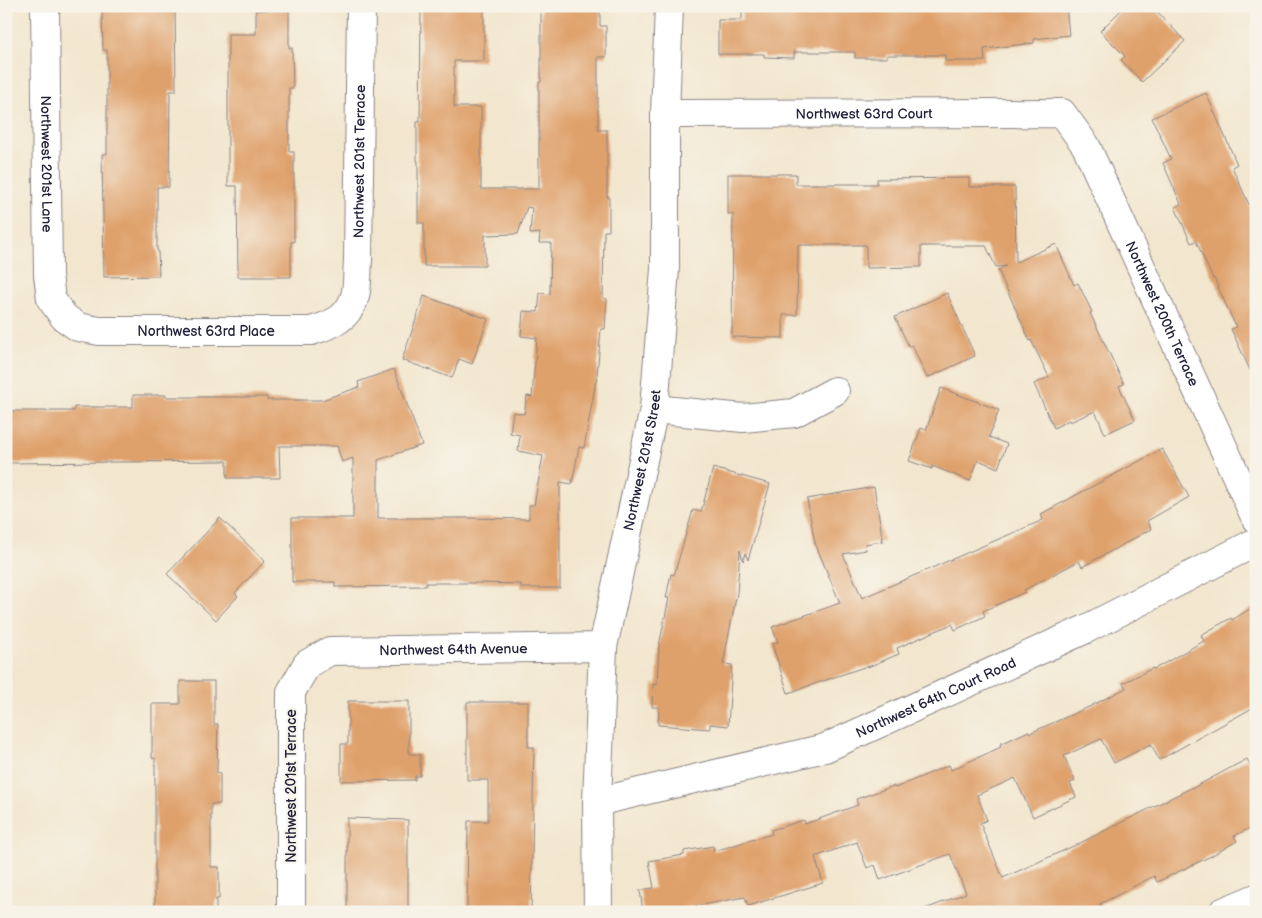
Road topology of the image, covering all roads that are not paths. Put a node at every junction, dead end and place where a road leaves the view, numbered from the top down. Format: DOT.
graph roads {
  1 [pos="45,6"];
  2 [pos="361,6"];
  3 [pos="669,6"];
  4 [pos="1062,113"];
  5 [pos="665,114"];
  6 [pos="346,314"];
  7 [pos="64,317"];
  8 [pos="835,391"];
  9 [pos="654,409"];
  10 [pos="1256,519"];
  11 [pos="1256,542"];
  12 [pos="603,647"];
  13 [pos="307,664"];
  14 [pos="596,802"];
  15 [pos="1256,898"];
  16 [pos="291,912"];
  17 [pos="598,912"];
  18 [pos="1224,912"];
  1 -- 7 [label="street, Northwest 201st Lane"];
  2 -- 6 [label="street, Northwest 201st Terrace"];
  3 -- 5 [label="street, Northwest 201st Street"];
  4 -- 5 [label="street, Northwest 63rd Court"];
  4 -- 10 [label="street, Northwest 200th Terrace"];
  5 -- 9 [label="street, Northwest 201st Street"];
  6 -- 7 [label="street, Northwest 63rd Place"];
  8 -- 9 [label="street"];
  9 -- 12 [label="street, Northwest 201st Street"];
  11 -- 14 [label="street, Northwest 64th Court Road"];
  12 -- 13 [label="street, Northwest 64th Avenue"];
  12 -- 14 [label="street, Northwest 201st Street"];
  13 -- 16 [label="street, Northwest 201st Terrace"];
  14 -- 17 [label="street, Northwest 201st Street"];
  15 -- 18 [label="street"];
}
